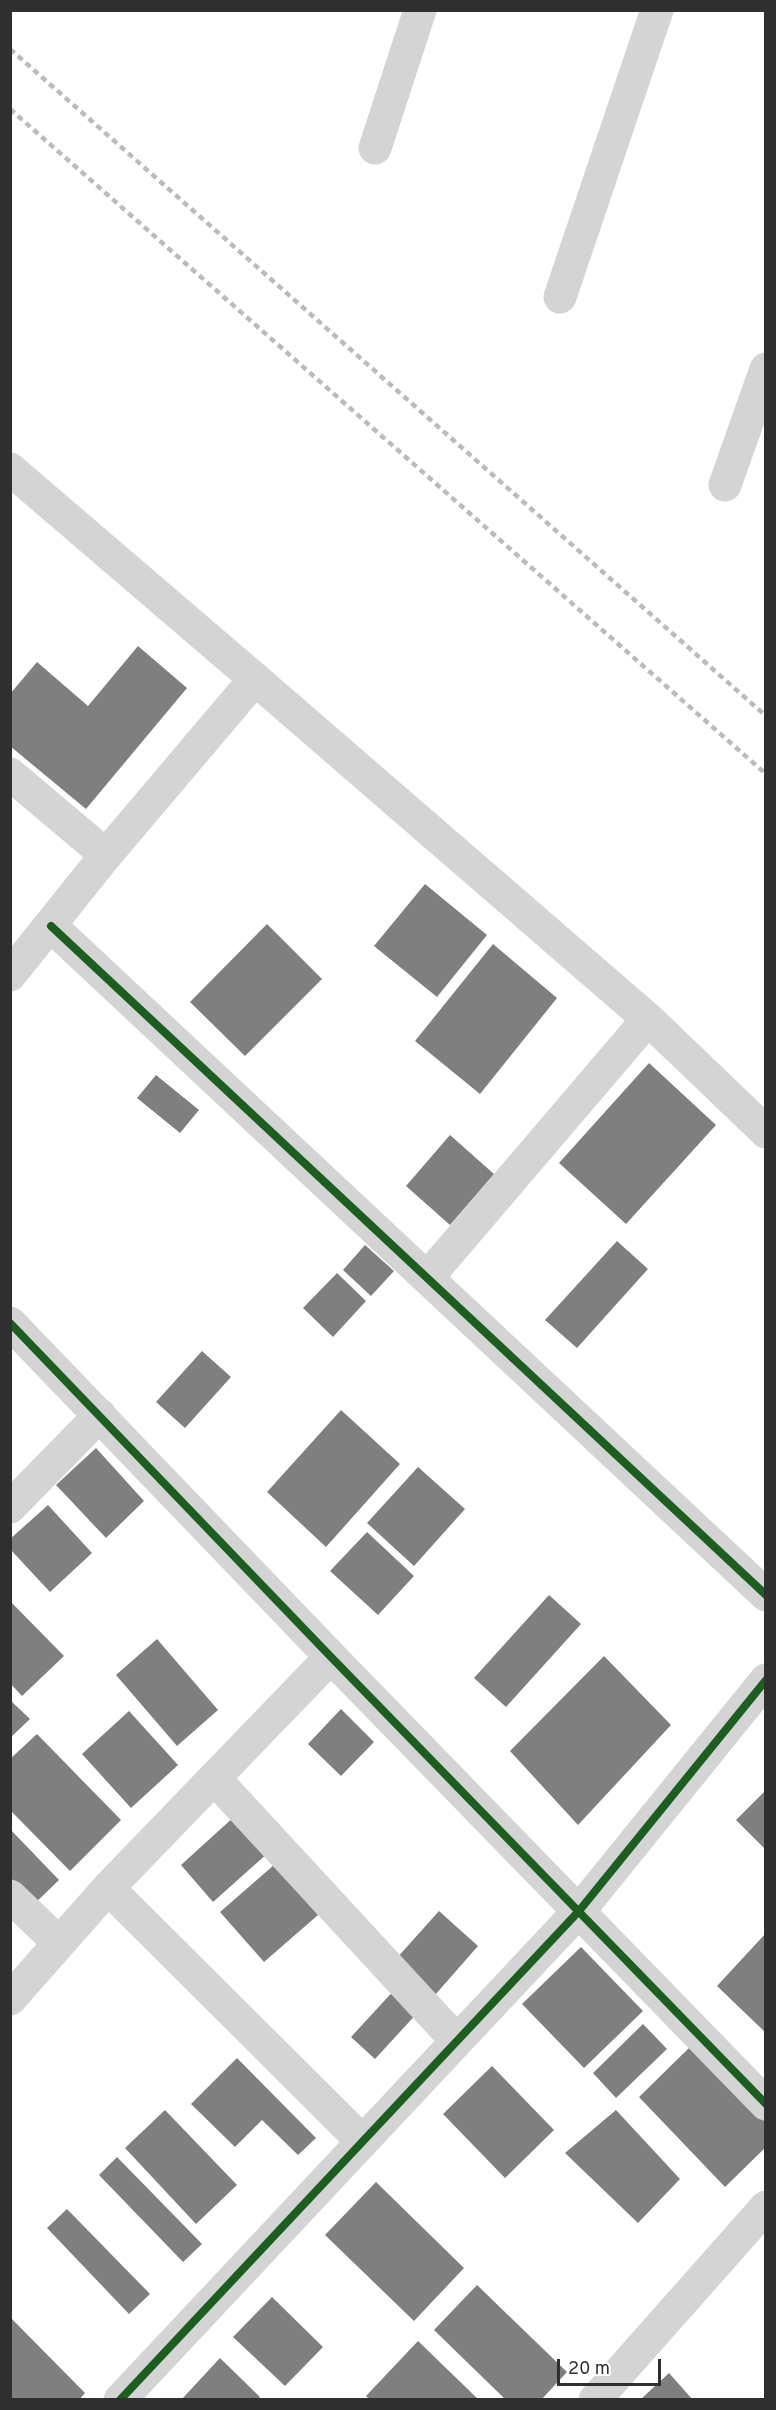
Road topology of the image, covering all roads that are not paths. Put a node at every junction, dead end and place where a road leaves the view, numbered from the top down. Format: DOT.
graph roads {
  1 [pos="420,10"];
  2 [pos="657,10"];
  3 [pos="375,148"];
  4 [pos="560,297"];
  5 [pos="765,369"];
  6 [pos="10,469"];
  7 [pos="725,485"];
  8 [pos="255,679"];
  9 [pos="10,774"];
  10 [pos="106,855"];
  11 [pos="51,926"];
  12 [pos="10,975"];
  13 [pos="648,1019"];
  14 [pos="765,1132"];
  15 [pos="427,1278"];
  16 [pos="10,1323"];
  17 [pos="100,1415"];
  18 [pos="10,1507"];
  19 [pos="765,1595"];
  20 [pos="331,1657"];
  21 [pos="765,1680"];
  22 [pos="214,1778"];
  23 [pos="108,1887"];
  24 [pos="10,1896"];
  25 [pos="579,1911"];
  26 [pos="59,1943"];
  27 [pos="10,1999"];
  28 [pos="456,2040"];
  29 [pos="765,2104"];
  30 [pos="361,2140"];
  31 [pos="765,2207"];
  32 [pos="120,2400"];
  33 [pos="595,2400"];
  1 -- 3 [label="street"];
  2 -- 4 [label="street"];
  5 -- 7 [label="street"];
  6 -- 8 [label="street"];
  8 -- 10 [label="street"];
  8 -- 13 [label="street"];
  9 -- 10 [label="street"];
  10 -- 11 [label="street"];
  11 -- 12 [label="street"];
  11 -- 15 [label="street"];
  13 -- 14 [label="street"];
  13 -- 15 [label="street"];
  15 -- 19 [label="street"];
  16 -- 17 [label="street"];
  17 -- 18 [label="street"];
  17 -- 20 [label="street"];
  20 -- 22 [label="street"];
  20 -- 25 [label="street"];
  21 -- 25 [label="street"];
  22 -- 23 [label="street"];
  22 -- 28 [label="street"];
  23 -- 26 [label="street"];
  23 -- 30 [label="street"];
  24 -- 26 [label="street"];
  25 -- 28 [label="street"];
  25 -- 29 [label="street"];
  26 -- 27 [label="street"];
  28 -- 30 [label="street"];
  30 -- 32 [label="street"];
  31 -- 33 [label="street"];
}
